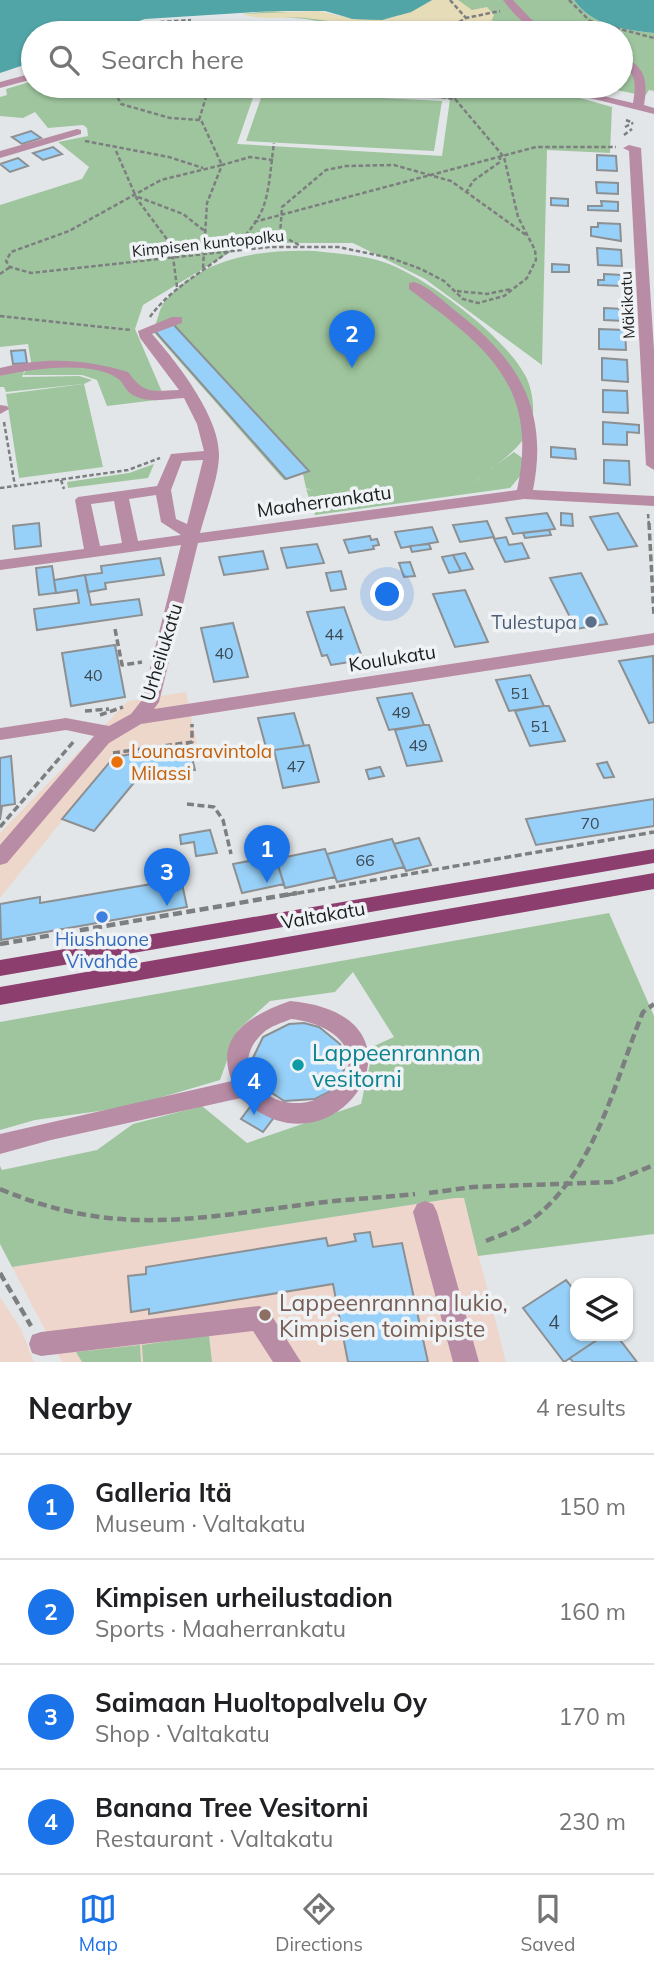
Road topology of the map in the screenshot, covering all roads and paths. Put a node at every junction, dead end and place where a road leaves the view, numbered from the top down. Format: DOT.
graph roads {
  1 [pos="450,0"];
  2 [pos="569,0"];
  3 [pos="512,4"];
  4 [pos="466,18"];
  5 [pos="461,21"];
  6 [pos="530,21"];
  7 [pos="590,21"];
  8 [pos="633,33"];
  9 [pos="654,38"];
  10 [pos="633,66"];
  11 [pos="21,79"];
  12 [pos="0,85"];
  13 [pos="653,97"];
  14 [pos="118,98"];
  15 [pos="204,98"];
  16 [pos="450,98"];
  17 [pos="599,98"];
  18 [pos="454,99"];
  19 [pos="638,107"];
  20 [pos="654,111"];
  21 [pos="200,120"];
  22 [pos="626,120"];
  23 [pos="74,133"];
  24 [pos="626,141"];
  25 [pos="274,143"];
  26 [pos="115,149"];
  27 [pos="0,155"];
  28 [pos="502,157"];
  29 [pos="272,160"];
  30 [pos="222,165"];
  31 [pos="206,169"];
  32 [pos="432,174"];
  33 [pos="466,193"];
  34 [pos="135,194"];
  35 [pos="279,216"];
  36 [pos="254,222"];
  37 [pos="206,232"];
  38 [pos="527,236"];
  39 [pos="647,239"];
  40 [pos="312,247"];
  41 [pos="229,251"];
  42 [pos="202,254"];
  43 [pos="173,257"];
  44 [pos="10,267"];
  45 [pos="203,268"];
  46 [pos="0,274"];
  47 [pos="414,286"];
  48 [pos="177,287"];
  49 [pos="516,288"];
  50 [pos="455,290"];
  51 [pos="649,315"];
  52 [pos="0,316"];
  53 [pos="177,320"];
  54 [pos="145,331"];
  55 [pos="0,372"];
  56 [pos="186,394"];
  57 [pos="1,410"];
  58 [pos="653,424"];
  59 [pos="212,455"];
  60 [pos="170,456"];
  61 [pos="654,465"];
  62 [pos="61,480"];
  63 [pos="15,486"];
  64 [pos="0,488"];
  65 [pos="64,489"];
  66 [pos="163,490"];
  67 [pos="524,494"];
  68 [pos="121,495"];
  69 [pos="651,504"];
  70 [pos="192,539"];
  71 [pos="131,548"];
  72 [pos="93,553"];
  73 [pos="0,565"];
  74 [pos="654,617"];
  75 [pos="115,629"];
  76 [pos="654,639"];
  77 [pos="144,662"];
  78 [pos="188,710"];
  79 [pos="137,718"];
  80 [pos="110,733"];
  81 [pos="0,734"];
  82 [pos="65,750"];
  83 [pos="86,757"];
  84 [pos="187,804"];
  85 [pos="0,827"];
  86 [pos="654,832"];
  87 [pos="231,854"];
  88 [pos="654,856"];
  89 [pos="0,858"];
  90 [pos="654,881"];
  91 [pos="0,944"];
  92 [pos="0,968"];
  93 [pos="0,996"];
  94 [pos="654,1004"];
  95 [pos="243,1088"];
  96 [pos="0,1144"];
  97 [pos="654,1165"];
  98 [pos="563,1187"];
  99 [pos="0,1189"];
  100 [pos="425,1212"];
  101 [pos="486,1241"];
  102 [pos="0,1273"];
  103 [pos="41,1344"];
  104 [pos="288,1362"];
  105 [pos="466,1362"];
  1 -- 4 [label="path"];
  2 -- 7 [label="path"];
  3 -- 4 [label="path"];
  3 -- 6 [label="street"];
  4 -- 5 [label="path"];
  8 -- 9 [label="path"];
  10 -- 19 [label="street"];
  11 -- 12 [label="street"];
  13 -- 19 [label="street"];
  14 -- 21 [label="path"];
  15 -- 21 [label="path"];
  16 -- 18 [label="path"];
  17 -- 19 [label="street"];
  18 -- 28 [label="path"];
  19 -- 20 [label="street"];
  21 -- 30 [label="path"];
  22 -- 24 [label="path"];
  23 -- 26 [label="path"];
  23 -- 27 [label="street"];
  24 -- 28 [label="path"];
  24 -- 39 [label="street, Mäkikatu"];
  25 -- 29 [label="path"];
  26 -- 31 [label="path"];
  26 -- 34 [label="path"];
  28 -- 32 [label="path"];
  28 -- 33 [label="path"];
  28 -- 38 [label="path"];
  29 -- 30 [label="path"];
  29 -- 36 [label="path"];
  30 -- 31 [label="path"];
  30 -- 37 [label="path"];
  31 -- 34 [label="path"];
  32 -- 33 [label="path"];
  32 -- 35 [label="path"];
  32 -- 35 [label="path"];
  33 -- 38 [label="path"];
  34 -- 37 [label="path"];
  34 -- 43 [label="path"];
  34 -- 44 [label="path"];
  35 -- 36 [label="path"];
  35 -- 40 [label="path"];
  36 -- 41 [label="path"];
  37 -- 42 [label="path"];
  38 -- 49 [label="path"];
  39 -- 51 [label="street, Mäkikatu"];
  40 -- 41 [label="path, Kimpisen kuntopolku"];
  40 -- 50 [label="path, Kimpisen kuntopolku"];
  41 -- 42 [label="path, Kimpisen kuntopolku"];
  41 -- 45 [label="path"];
  42 -- 43 [label="path, Kimpisen kuntopolku"];
  42 -- 45 [label="path"];
  43 -- 44 [label="path, Kimpisen kuntopolku"];
  43 -- 48 [label="path"];
  44 -- 46 [label="path"];
  45 -- 48 [label="path"];
  47 -- 67 [label="street"];
  48 -- 54 [label="path"];
  49 -- 50 [label="path"];
  49 -- 50 [label="path, Kimpisen kuntopolku"];
  51 -- 58 [label="street, Mäkikatu"];
  52 -- 54 [label="path"];
  53 -- 54 [label="street"];
  54 -- 56 [label="street"];
  55 -- 56 [label="street"];
  56 -- 59 [label="street, Urheilukatu"];
  57 -- 63 [label="path"];
  58 -- 61 [label="street, Mäkikatu"];
  59 -- 66 [label="street"];
  59 -- 70 [label="street, Urheilukatu"];
  60 -- 62 [label="path"];
  62 -- 63 [label="path"];
  62 -- 65 [label="path"];
  63 -- 64 [label="path"];
  66 -- 68 [label="street"];
  66 -- 70 [label="street"];
  67 -- 69 [label="street, Maaherrankatu"];
  67 -- 70 [label="street, Maaherrankatu"];
  68 -- 71 [label="street"];
  68 -- 72 [label="street"];
  69 -- 74 [label="path"];
  70 -- 71 [label="street, Maaherrankatu"];
  70 -- 79 [label="street, Urheilukatu"];
  71 -- 72 [label="street, Maaherrankatu"];
  72 -- 73 [label="street, Maaherrankatu"];
  75 -- 77 [label="path"];
  76 -- 78 [label="street, Koulukatu"];
  78 -- 79 [label="street, Koulukatu"];
  78 -- 83 [label="path"];
  79 -- 80 [label="street, Urheilukatu"];
  80 -- 81 [label="street"];
  80 -- 83 [label="street, Urheilukatu"];
  82 -- 85 [label="path"];
  83 -- 89 [label="street, Urheilukatu"];
  84 -- 87 [label="path"];
  86 -- 91 [label="path"];
  88 -- 92 [label="main road, Valtakatu"];
  90 -- 93 [label="main road, Valtakatu"];
  94 -- 98 [label="path"];
  95 -- 95 [label="street"];
  95 -- 96 [label="street"];
  97 -- 98 [label="path"];
  98 -- 99 [label="path"];
  98 -- 101 [label="path"];
  100 -- 105 [label="street"];
  102 -- 103 [label="path"];
  103 -- 104 [label="street"];
}
